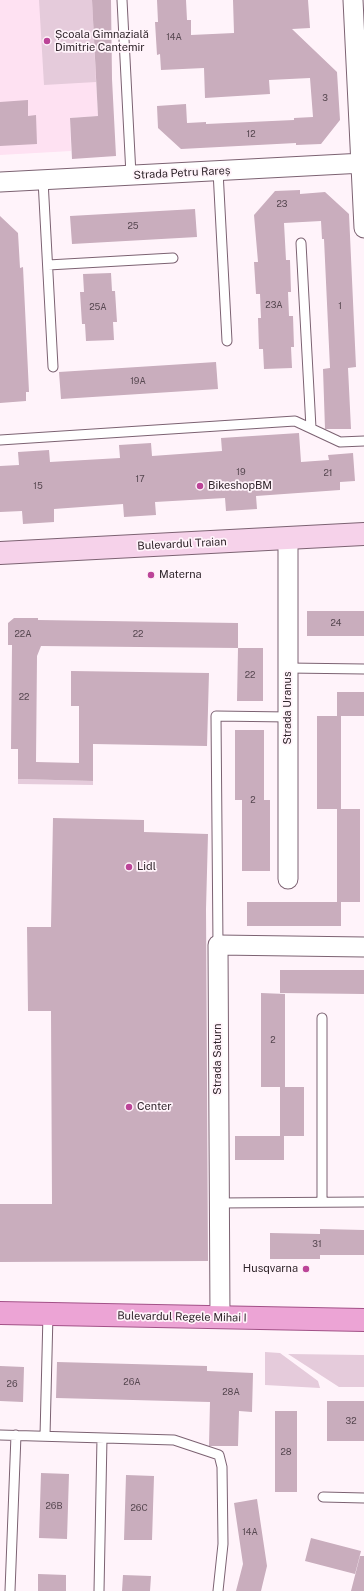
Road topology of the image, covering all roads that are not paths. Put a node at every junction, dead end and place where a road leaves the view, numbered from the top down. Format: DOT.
graph roads {
  1 [pos="122,0"];
  2 [pos="353,0"];
  3 [pos="361,94"];
  4 [pos="362,163"];
  5 [pos="218,171"];
  6 [pos="132,175"];
  7 [pos="43,180"];
  8 [pos="0,182"];
  9 [pos="364,228"];
  10 [pos="302,243"];
  11 [pos="172,258"];
  12 [pos="48,265"];
  13 [pos="226,341"];
  14 [pos="53,367"];
  15 [pos="311,428"];
  16 [pos="0,440"];
  17 [pos="364,441"];
  18 [pos="364,534"];
  19 [pos="288,538"];
  20 [pos="0,553"];
  21 [pos="288,668"];
  22 [pos="364,669"];
  23 [pos="288,717"];
  24 [pos="288,878"];
  25 [pos="218,945"];
  26 [pos="364,947"];
  27 [pos="322,1018"];
  28 [pos="322,1202"];
  29 [pos="364,1202"];
  30 [pos="219,1203"];
  31 [pos="0,1313"];
  32 [pos="48,1314"];
  33 [pos="220,1318"];
  34 [pos="364,1320"];
  35 [pos="0,1435"];
  36 [pos="16,1435"];
  37 [pos="45,1436"];
  38 [pos="102,1438"];
  39 [pos="323,1497"];
  40 [pos="364,1498"];
  41 [pos="10,1591"];
  42 [pos="99,1591"];
  43 [pos="218,1591"];
  1 -- 6 [label="lane"];
  2 -- 3 [label="street"];
  3 -- 4 [label="street"];
  4 -- 5 [label="street, Strada Petru Rareș"];
  4 -- 9 [label="street"];
  5 -- 6 [label="street, Strada Petru Rareș"];
  5 -- 13 [label="lane"];
  6 -- 7 [label="street, Strada Petru Rareș"];
  7 -- 8 [label="street, Strada Petru Rareș"];
  7 -- 12 [label="lane"];
  10 -- 15 [label="lane"];
  11 -- 12 [label="lane"];
  12 -- 14 [label="lane"];
  15 -- 16 [label="lane"];
  15 -- 17 [label="lane"];
  18 -- 19 [label="street, Bulevardul Traian"];
  19 -- 20 [label="street, Bulevardul Traian"];
  19 -- 21 [label="street, Strada Uranus"];
  21 -- 22 [label="lane"];
  21 -- 23 [label="street, Strada Uranus"];
  23 -- 24 [label="street, Strada Uranus"];
  23 -- 25 [label="lane"];
  25 -- 26 [label="street"];
  25 -- 30 [label="street, Strada Saturn"];
  27 -- 28 [label="lane"];
  28 -- 29 [label="lane"];
  28 -- 30 [label="lane"];
  30 -- 33 [label="street, Strada Saturn"];
  31 -- 32 [label="main road, Bulevardul Regele Mihai I"];
  32 -- 33 [label="main road, Bulevardul Regele Mihai I"];
  32 -- 37 [label="lane"];
  33 -- 34 [label="main road, Bulevardul Regele Mihai I"];
  35 -- 36 [label="lane"];
  36 -- 37 [label="lane"];
  36 -- 41 [label="lane"];
  37 -- 38 [label="lane"];
  38 -- 42 [label="lane"];
  38 -- 43 [label="lane"];
  39 -- 40 [label="lane"];
}
